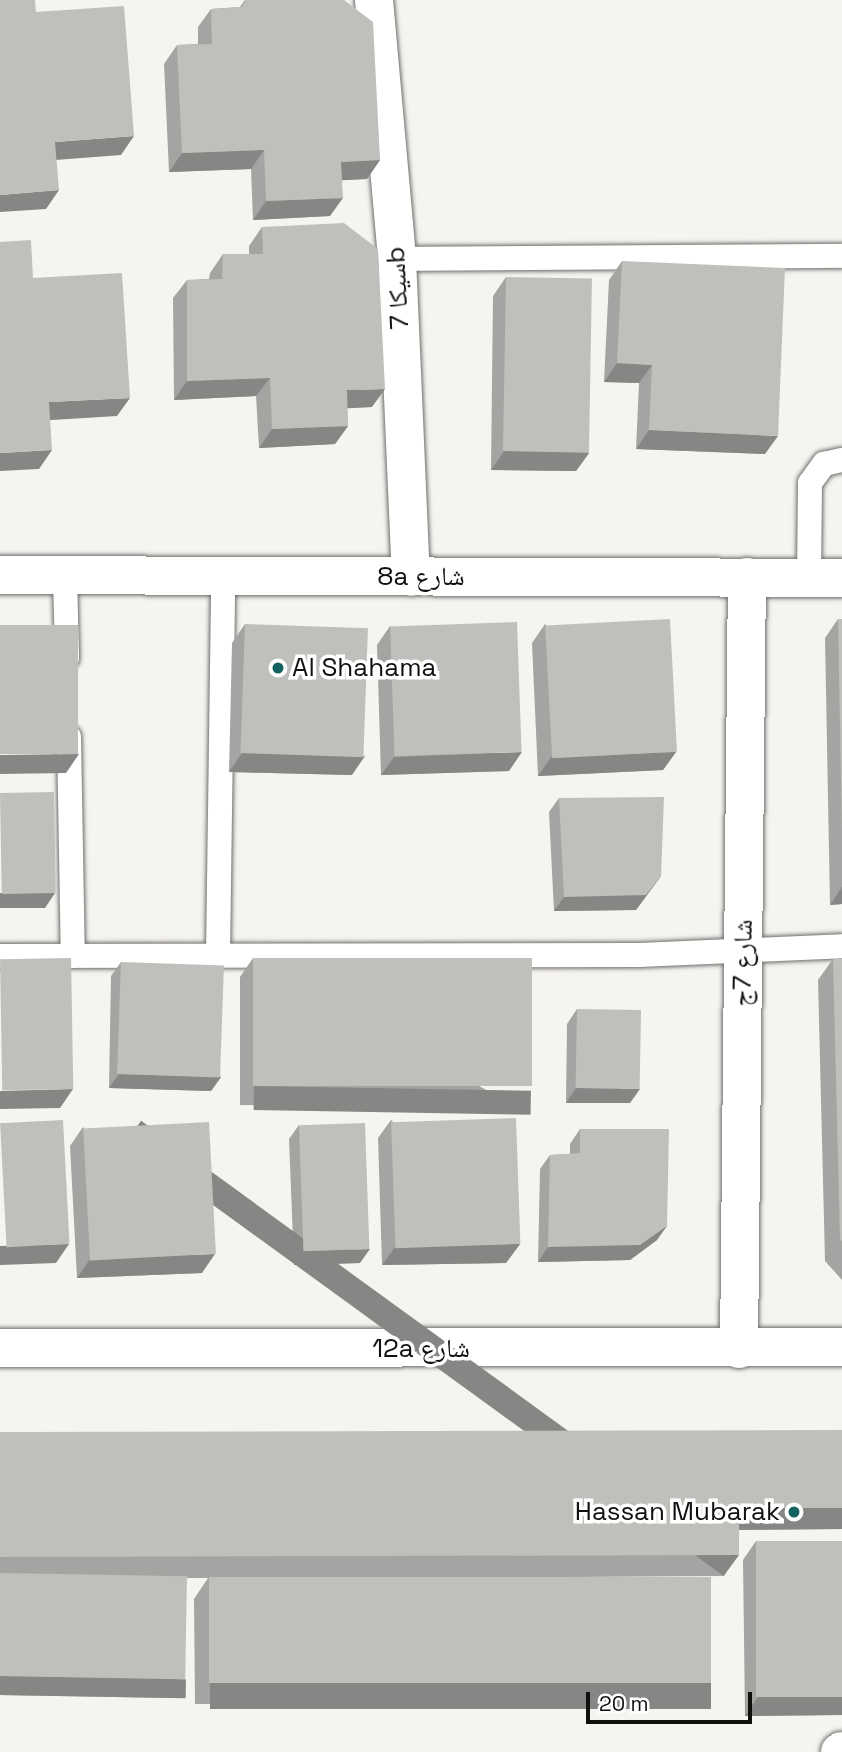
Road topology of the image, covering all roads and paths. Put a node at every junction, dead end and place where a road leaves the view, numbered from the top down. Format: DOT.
graph roads {
  1 [pos="373,0"];
  2 [pos="842,256"];
  3 [pos="397,259"];
  4 [pos="842,460"];
  5 [pos="0,575"];
  6 [pos="65,575"];
  7 [pos="223,576"];
  8 [pos="411,577"];
  9 [pos="747,577"];
  10 [pos="825,578"];
  11 [pos="68,684"];
  12 [pos="68,711"];
  13 [pos="842,946"];
  14 [pos="743,948"];
  15 [pos="218,955"];
  16 [pos="0,956"];
  17 [pos="73,956"];
  18 [pos="842,1347"];
  19 [pos="0,1348"];
  20 [pos="738,1349"];
  1 -- 3 [label="street, سيكا 7b"];
  2 -- 3 [label="lane"];
  3 -- 8 [label="street, سيكا 7b"];
  4 -- 10 [label="lane"];
  5 -- 6 [label="street, 8a شارع"];
  6 -- 7 [label="street, 8a شارع"];
  6 -- 11 [label="lane"];
  7 -- 8 [label="street, 8a شارع"];
  7 -- 15 [label="lane"];
  8 -- 9 [label="street, 8a شارع"];
  9 -- 10 [label="street, 8a شارع"];
  9 -- 14 [label="street, شارع 7ج"];
  12 -- 17 [label="lane"];
  13 -- 14 [label="lane"];
  14 -- 15 [label="lane"];
  14 -- 20 [label="street, شارع 7ج"];
  15 -- 17 [label="lane"];
  16 -- 17 [label="lane"];
  18 -- 20 [label="street, 12a شارع"];
  19 -- 20 [label="street, 12a شارع"];
}
